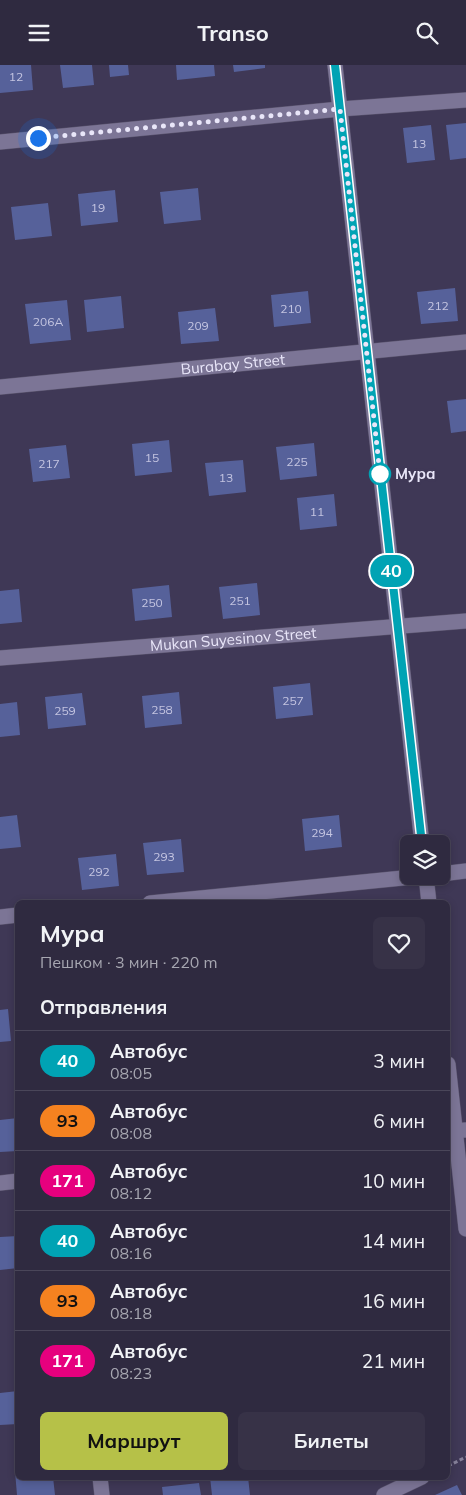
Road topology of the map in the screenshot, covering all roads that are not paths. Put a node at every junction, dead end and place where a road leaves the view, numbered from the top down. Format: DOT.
graph roads {
  1 [pos="335,65"];
  2 [pos="466,100"];
  3 [pos="340,109"];
  4 [pos="0,142"];
  5 [pos="466,343"];
  6 [pos="366,352"];
  7 [pos="0,387"];
  8 [pos="466,621"];
  9 [pos="397,627"];
  10 [pos="0,658"];
  11 [pos="421,835"];
  12 [pos="466,871"];
  13 [pos="450,873"];
  14 [pos="400,878"];
  15 [pos="426,885"];
  16 [pos="180,900"];
  17 [pos="428,900"];
  18 [pos="15,915"];
  19 [pos="0,917"];
  20 [pos="450,1081"];
  21 [pos="456,1131"];
  22 [pos="15,1181"];
  23 [pos="0,1183"];
  24 [pos="466,1229"];
  25 [pos="100,1480"];
  26 [pos="416,1480"];
  27 [pos="102,1495"];
  28 [pos="384,1495"];
  1 -- 3 [label="street"];
  2 -- 3 [label="street"];
  3 -- 4 [label="street"];
  3 -- 6 [label="street"];
  5 -- 6 [label="street, Burabay Street"];
  6 -- 7 [label="street, Burabay Street"];
  6 -- 9 [label="street"];
  8 -- 9 [label="street, Mukan Suyesinov Street"];
  9 -- 10 [label="street, Mukan Suyesinov Street"];
  9 -- 11 [label="street"];
  12 -- 13 [label="street"];
  14 -- 16 [label="street"];
  15 -- 17 [label="street"];
  18 -- 19 [label="street"];
  20 -- 21 [label="street"];
  21 -- 24 [label="street"];
  22 -- 23 [label="street"];
  25 -- 27 [label="street"];
  26 -- 28 [label="street"];
}
